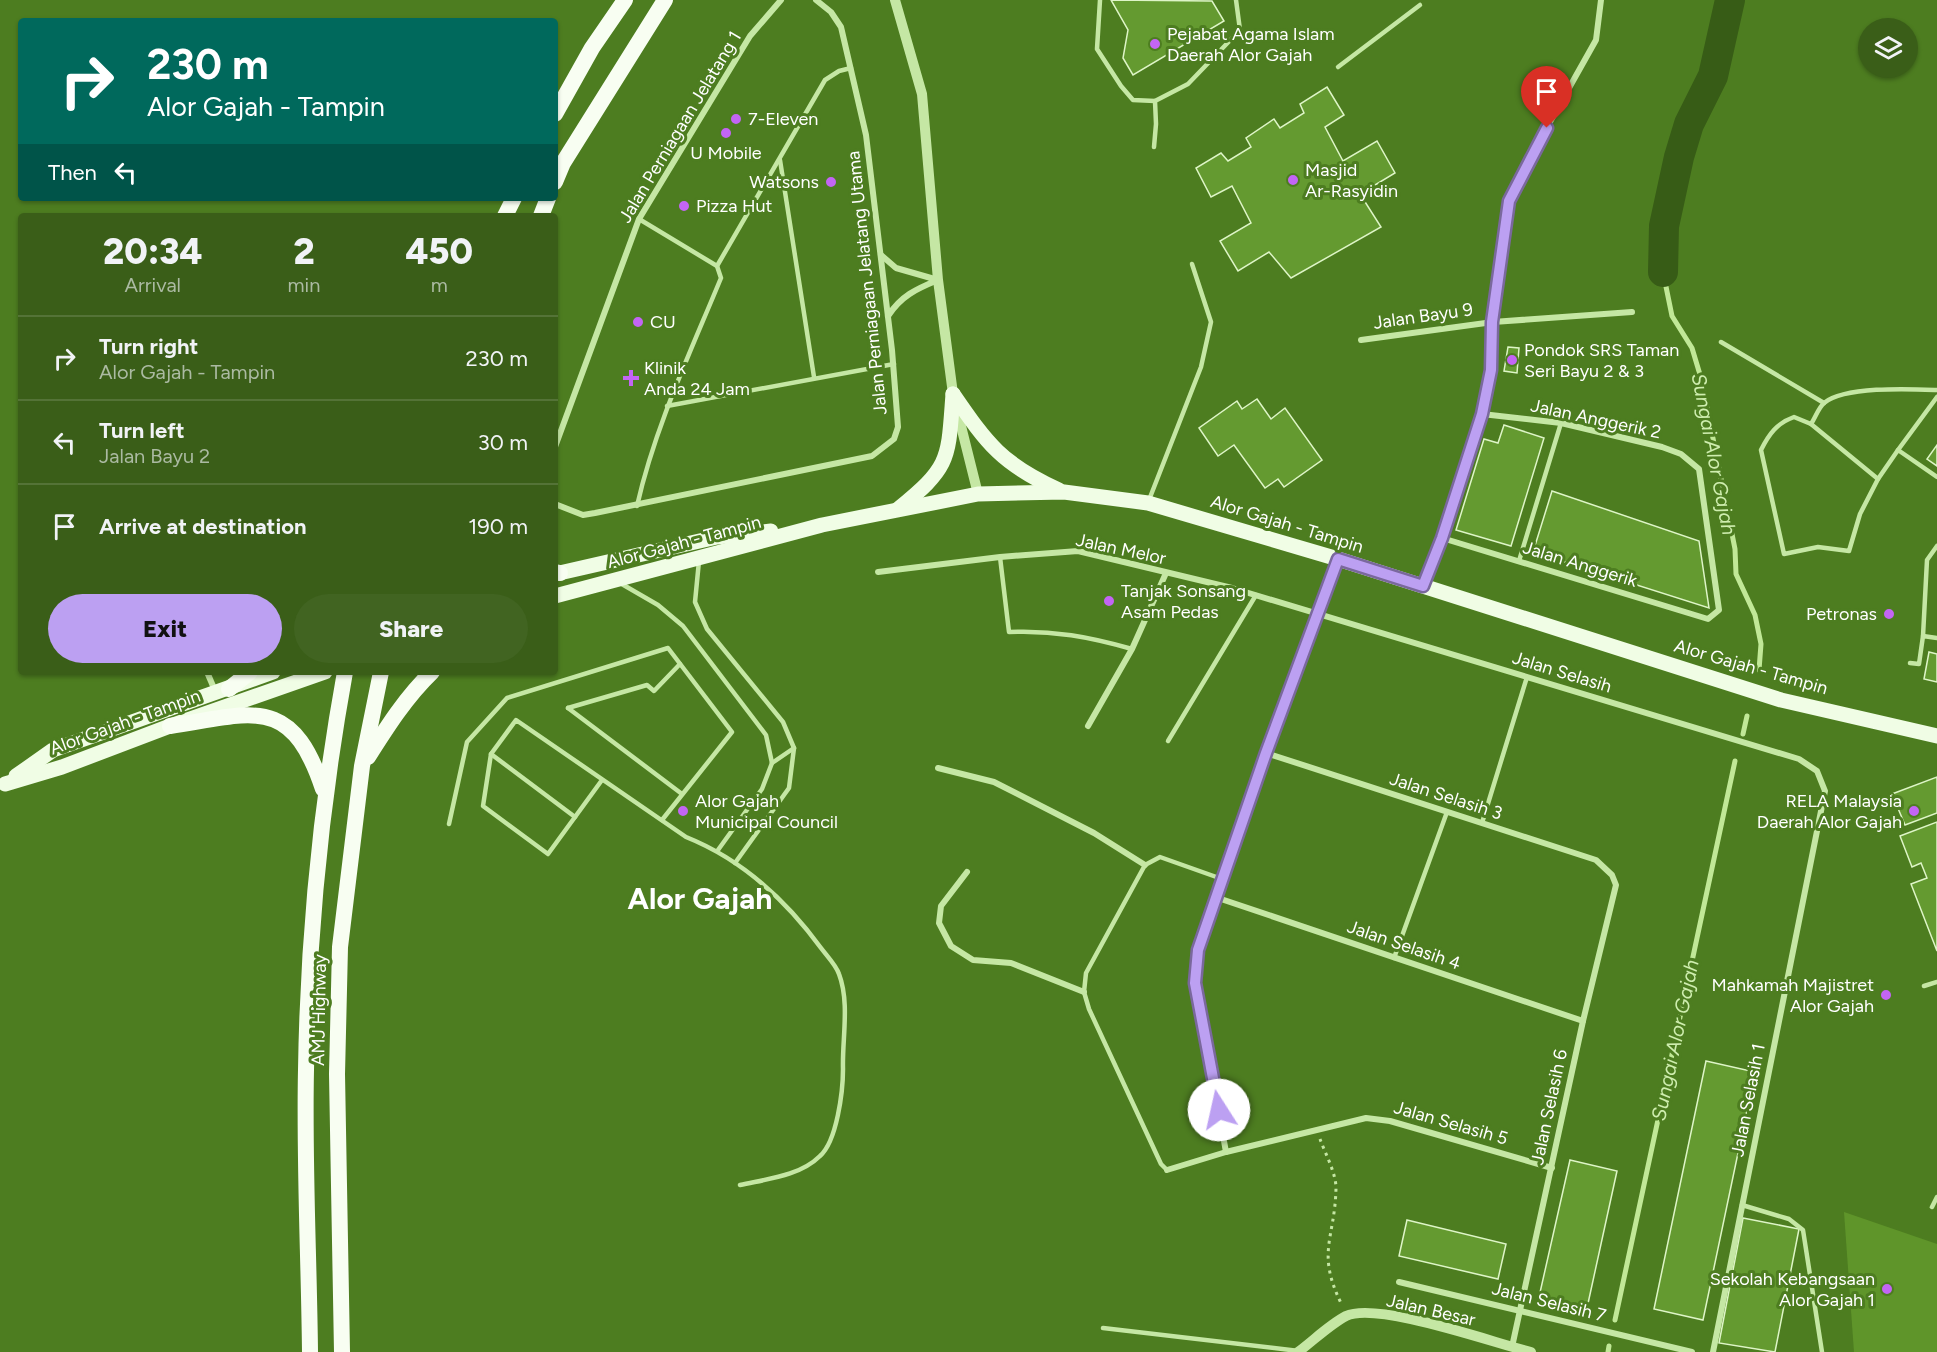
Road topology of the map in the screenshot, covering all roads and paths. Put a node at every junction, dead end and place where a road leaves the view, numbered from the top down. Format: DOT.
graph roads {
  1 [pos="625,0"];
  2 [pos="665,0"];
  3 [pos="781,0"];
  4 [pos="816,0"];
  5 [pos="1100,0"];
  6 [pos="1236,0"];
  7 [pos="1600,0"];
  8 [pos="895,2"];
  9 [pos="1420,5"];
  10 [pos="1338,67"];
  11 [pos="851,68"];
  12 [pos="1155,101"];
  13 [pos="558,109"];
  14 [pos="1154,147"];
  15 [pos="780,158"];
  16 [pos="558,175"];
  17 [pos="639,219"];
  18 [pos="880,255"];
  19 [pos="1192,264"];
  20 [pos="717,266"];
  21 [pos="938,280"];
  22 [pos="1632,312"];
  23 [pos="888,316"];
  24 [pos="1492,322"];
  25 [pos="1361,340"];
  26 [pos="1721,342"];
  27 [pos="894,364"];
  28 [pos="814,376"];
  29 [pos="1937,390"];
  30 [pos="953,394"];
  31 [pos="1937,397"];
  32 [pos="1824,404"];
  33 [pos="667,406"];
  34 [pos="1482,414"];
  35 [pos="1561,423"];
  36 [pos="1811,424"];
  37 [pos="558,439"];
  38 [pos="1898,450"];
  39 [pos="1937,477"];
  40 [pos="1878,479"];
  41 [pos="1064,492"];
  42 [pos="978,494"];
  43 [pos="1148,503"];
  44 [pos="558,505"];
  45 [pos="637,506"];
  46 [pos="895,511"];
  47 [pos="822,525"];
  48 [pos="1442,538"];
  49 [pos="1937,546"];
  50 [pos="1000,557"];
  51 [pos="699,558"];
  52 [pos="1338,559"];
  53 [pos="1520,561"];
  54 [pos="878,572"];
  55 [pos="558,573"];
  56 [pos="1166,573"];
  57 [pos="614,580"];
  58 [pos="1423,586"];
  59 [pos="558,595"];
  60 [pos="1256,595"];
  61 [pos="1317,614"];
  62 [pos="1708,619"];
  63 [pos="1923,636"];
  64 [pos="1937,638"];
  65 [pos="1132,649"];
  66 [pos="1910,663"];
  67 [pos="680,664"];
  68 [pos="209,675"];
  69 [pos="246,675"];
  70 [pos="265,675"];
  71 [pos="316,675"];
  72 [pos="344,675"];
  73 [pos="380,675"];
  74 [pos="429,675"];
  75 [pos="1527,677"];
  76 [pos="222,691"];
  77 [pos="170,726"];
  78 [pos="1089,726"];
  79 [pos="1937,736"];
  80 [pos="1168,741"];
  81 [pos="794,748"];
  82 [pos="1266,753"];
  83 [pos="491,754"];
  84 [pos="1799,759"];
  85 [pos="772,763"];
  86 [pos="362,766"];
  87 [pos="938,768"];
  88 [pos="602,780"];
  89 [pos="3,785"];
  90 [pos="324,793"];
  91 [pos="682,794"];
  92 [pos="1448,812"];
  93 [pos="575,817"];
  94 [pos="662,820"];
  95 [pos="1482,823"];
  96 [pos="449,824"];
  97 [pos="718,850"];
  98 [pos="735,863"];
  99 [pos="1145,865"];
  100 [pos="967,872"];
  101 [pos="1612,875"];
  102 [pos="1222,879"];
  103 [pos="1215,897"];
  104 [pos="1394,958"];
  105 [pos="1937,981"];
  106 [pos="1924,986"];
  107 [pos="1084,992"];
  108 [pos="1583,1021"];
  109 [pos="1316,1129"];
  110 [pos="1226,1152"];
  111 [pos="1552,1168"];
  112 [pos="1167,1170"];
  113 [pos="740,1185"];
  114 [pos="1937,1197"];
  115 [pos="1742,1205"];
  116 [pos="1932,1208"];
  117 [pos="1399,1282"];
  118 [pos="1520,1310"];
  119 [pos="1348,1316"];
  120 [pos="1103,1328"];
  121 [pos="1512,1347"];
  122 [pos="310,1352"];
  123 [pos="342,1352"];
  124 [pos="1298,1352"];
  125 [pos="1531,1352"];
  126 [pos="1692,1352"];
  127 [pos="1713,1352"];
  128 [pos="1822,1352"];
  1 -- 13 [label="highway"];
  2 -- 16 [label="highway"];
  3 -- 17 [label="street, Jalan Perniagaan Jelatang 1"];
  4 -- 11 [label="street, Jalan Perniagaan Jelatang Utama"];
  5 -- 12 [label="lane"];
  6 -- 12 [label="lane"];
  7 -- 24 [label="street"];
  8 -- 21 [label="street"];
  9 -- 10 [label="lane"];
  11 -- 15 [label="lane"];
  11 -- 18 [label="street, Jalan Perniagaan Jelatang Utama"];
  12 -- 14 [label="lane"];
  15 -- 20 [label="lane"];
  15 -- 28 [label="lane"];
  17 -- 20 [label="lane"];
  17 -- 37 [label="street, Jalan Perniagaan Jelatang 1"];
  18 -- 21 [label="street"];
  18 -- 23 [label="street, Jalan Perniagaan Jelatang Utama"];
  19 -- 43 [label="lane"];
  20 -- 33 [label="lane"];
  21 -- 23 [label="street"];
  21 -- 30 [label="street"];
  22 -- 24 [label="street, Jalan Bayu 9"];
  23 -- 27 [label="street, Jalan Perniagaan Jelatang Utama"];
  24 -- 25 [label="street, Jalan Bayu 9"];
  24 -- 34 [label="street"];
  26 -- 32 [label="lane"];
  27 -- 28 [label="lane"];
  27 -- 45 [label="street, Jalan Perniagaan Jelatang Utama"];
  28 -- 33 [label="lane"];
  29 -- 32 [label="lane"];
  30 -- 41 [label="main road"];
  30 -- 42 [label="street"];
  30 -- 46 [label="main road"];
  31 -- 38 [label="lane"];
  32 -- 36 [label="lane"];
  33 -- 45 [label="lane"];
  34 -- 35 [label="street, Jalan Anggerik 2"];
  34 -- 48 [label="street"];
  35 -- 53 [label="lane"];
  35 -- 62 [label="street, Jalan Anggerik 2"];
  36 -- 40 [label="lane"];
  36 -- 40 [label="lane"];
  38 -- 39 [label="lane"];
  38 -- 40 [label="lane"];
  41 -- 42 [label="main road, Alor Gajah - Tampin"];
  41 -- 43 [label="main road, Alor Gajah - Tampin"];
  42 -- 46 [label="main road, Alor Gajah - Tampin"];
  43 -- 52 [label="main road, Alor Gajah - Tampin"];
  44 -- 45 [label="street, Jalan Perniagaan Jelatang Utama"];
  46 -- 47 [label="main road, Alor Gajah - Tampin"];
  47 -- 51 [label="main road, Alor Gajah - Tampin"];
  47 -- 55 [label="main road, Alor Gajah - Tampin"];
  48 -- 53 [label="street, Jalan Anggerik"];
  48 -- 58 [label="street"];
  49 -- 63 [label="lane"];
  50 -- 54 [label="street, Jalan Melor"];
  50 -- 56 [label="street, Jalan Melor"];
  50 -- 65 [label="lane"];
  51 -- 57 [label="main road, Alor Gajah - Tampin"];
  51 -- 81 [label="lane"];
  52 -- 58 [label="main road, Alor Gajah - Tampin"];
  52 -- 61 [label="street"];
  53 -- 62 [label="street, Jalan Anggerik"];
  56 -- 60 [label="street, Jalan Melor"];
  56 -- 65 [label="street"];
  57 -- 59 [label="main road, Alor Gajah - Tampin"];
  57 -- 85 [label="lane"];
  58 -- 79 [label="main road, Alor Gajah - Tampin"];
  60 -- 61 [label="street, Jalan Melor"];
  60 -- 80 [label="lane"];
  61 -- 75 [label="street, Jalan Selasih"];
  61 -- 82 [label="street"];
  63 -- 64 [label="lane"];
  63 -- 66 [label="lane"];
  65 -- 78 [label="street"];
  67 -- 91 [label="lane"];
  67 -- 91 [label="lane"];
  67 -- 96 [label="lane"];
  68 -- 76 [label="street"];
  69 -- 76 [label="highway"];
  70 -- 76 [label="main road"];
  71 -- 77 [label="main road, Alor Gajah - Tampin"];
  72 -- 90 [label="highway, AMJ Highway"];
  73 -- 86 [label="highway, AMJ Highway"];
  74 -- 86 [label="highway"];
  75 -- 84 [label="street, Jalan Selasih"];
  75 -- 95 [label="lane"];
  76 -- 89 [label="main road"];
  77 -- 89 [label="main road, Alor Gajah - Tampin"];
  77 -- 90 [label="highway"];
  81 -- 85 [label="lane"];
  81 -- 98 [label="lane"];
  82 -- 92 [label="street, Jalan Selasih 3"];
  82 -- 102 [label="street"];
  83 -- 88 [label="lane"];
  83 -- 93 [label="lane"];
  83 -- 93 [label="lane"];
  84 -- 115 [label="street, Jalan Selasih 1"];
  85 -- 97 [label="lane"];
  86 -- 123 [label="highway, AMJ Highway"];
  87 -- 99 [label="street"];
  88 -- 93 [label="lane"];
  88 -- 94 [label="lane"];
  90 -- 122 [label="highway, AMJ Highway"];
  91 -- 94 [label="lane"];
  92 -- 95 [label="street, Jalan Selasih 3"];
  92 -- 104 [label="lane"];
  94 -- 97 [label="lane"];
  95 -- 101 [label="street, Jalan Selasih 3"];
  97 -- 98 [label="lane"];
  98 -- 113 [label="lane"];
  99 -- 102 [label="lane"];
  99 -- 107 [label="lane"];
  100 -- 107 [label="street"];
  101 -- 108 [label="street, Jalan Selasih 6"];
  102 -- 103 [label="street"];
  103 -- 104 [label="street, Jalan Selasih 4"];
  103 -- 110 [label="street"];
  104 -- 108 [label="street, Jalan Selasih 4"];
  105 -- 106 [label="lane"];
  107 -- 112 [label="lane"];
  108 -- 111 [label="street, Jalan Selasih 6"];
  109 -- 110 [label="street, Jalan Selasih 5"];
  109 -- 111 [label="street, Jalan Selasih 5"];
  109 -- 119 [label="path"];
  110 -- 112 [label="street, Jalan Selasih 5"];
  111 -- 118 [label="street, Jalan Selasih 6"];
  114 -- 116 [label="lane"];
  115 -- 127 [label="street, Jalan Selasih 1"];
  115 -- 128 [label="lane"];
  117 -- 118 [label="street, Jalan Selasih 7"];
  118 -- 121 [label="street, Jalan Selasih 6"];
  118 -- 126 [label="street, Jalan Selasih 7"];
  119 -- 121 [label="street, Jalan Besar"];
  119 -- 124 [label="street"];
  120 -- 124 [label="lane"];
  121 -- 125 [label="street, Jalan Besar"];
}
